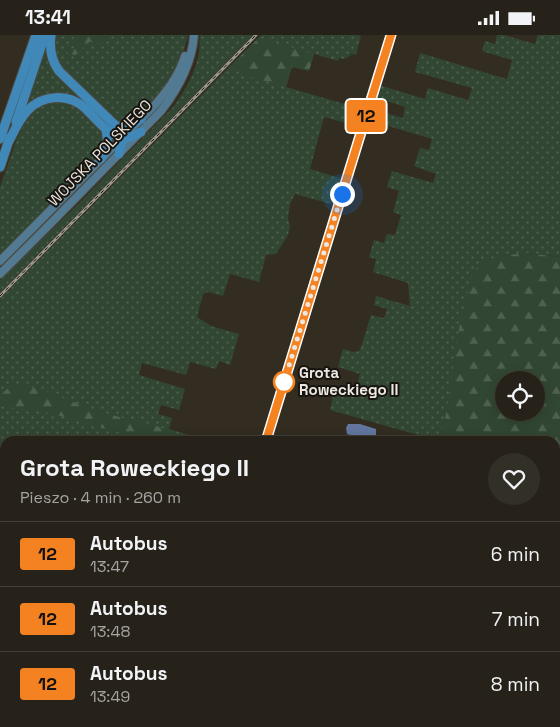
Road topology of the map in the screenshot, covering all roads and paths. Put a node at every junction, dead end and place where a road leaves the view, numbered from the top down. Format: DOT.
graph roads {
  1 [pos="36,35"];
  2 [pos="45,35"];
  3 [pos="51,35"];
  4 [pos="193,35"];
  5 [pos="391,35"];
  6 [pos="141,119"];
  7 [pos="116,126"];
  8 [pos="3,127"];
  9 [pos="106,129"];
  10 [pos="141,133"];
  11 [pos="123,138"];
  12 [pos="4,140"];
  13 [pos="119,154"];
  14 [pos="101,159"];
  15 [pos="0,167"];
  16 [pos="0,261"];
  17 [pos="0,274"];
  18 [pos="268,436"];
  1 -- 8 [label="highway"];
  2 -- 12 [label="highway"];
  3 -- 7 [label="highway"];
  4 -- 6 [label="main road, WOJSKA POLSKIEGO"];
  4 -- 10 [label="main road, WOJSKA POLSKIEGO"];
  5 -- 18 [label="street"];
  6 -- 7 [label="highway"];
  6 -- 11 [label="main road, WOJSKA POLSKIEGO"];
  7 -- 11 [label="highway"];
  8 -- 12 [label="highway"];
  9 -- 11 [label="highway"];
  9 -- 12 [label="highway"];
  9 -- 14 [label="highway"];
  10 -- 11 [label="highway"];
  10 -- 13 [label="main road, WOJSKA POLSKIEGO"];
  11 -- 13 [label="highway"];
  11 -- 14 [label="main road, WOJSKA POLSKIEGO"];
  12 -- 15 [label="highway"];
  13 -- 17 [label="main road, WOJSKA POLSKIEGO"];
  14 -- 16 [label="main road, WOJSKA POLSKIEGO"];
}
